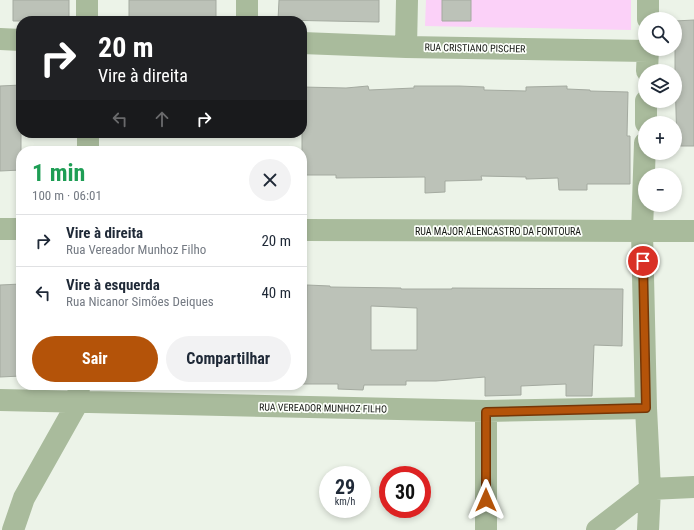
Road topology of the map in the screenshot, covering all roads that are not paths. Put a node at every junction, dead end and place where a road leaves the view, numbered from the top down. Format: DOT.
graph roads {
  1 [pos="87,0"];
  2 [pos="247,0"];
  3 [pos="407,0"];
  4 [pos="648,0"];
  5 [pos="648,12"];
  6 [pos="87,16"];
  7 [pos="247,16"];
  8 [pos="0,39"];
  9 [pos="16,40"];
  10 [pos="307,43"];
  11 [pos="406,47"];
  12 [pos="648,57"];
  13 [pos="644,160"];
  14 [pos="0,229"];
  15 [pos="16,229"];
  16 [pos="307,230"];
  17 [pos="694,230"];
  18 [pos="642,231"];
  19 [pos="78,393"];
  20 [pos="0,400"];
  21 [pos="646,408"];
  22 [pos="486,412"];
  23 [pos="694,487"];
  24 [pos="650,489"];
  25 [pos="13,530"];
  26 [pos="486,530"];
  27 [pos="597,530"];
  28 [pos="648,530"];
  1 -- 6 [label="street"];
  2 -- 7 [label="street"];
  3 -- 11 [label="street"];
  4 -- 5 [label="street"];
  8 -- 9 [label="street"];
  10 -- 11 [label="street, RUA CRISTIANO PISCHER"];
  11 -- 12 [label="street, RUA CRISTIANO PISCHER"];
  13 -- 18 [label="street"];
  14 -- 15 [label="street"];
  16 -- 18 [label="street, RUA MAJOR ALENCASTRO DA FONTOURA"];
  17 -- 18 [label="street, RUA MAJOR ALENCASTRO DA FONTOURA"];
  18 -- 21 [label="street"];
  19 -- 20 [label="street, RUA VEREADOR MUNHOZ FILHO"];
  19 -- 22 [label="street, RUA VEREADOR MUNHOZ FILHO"];
  19 -- 25 [label="street"];
  21 -- 22 [label="street, RUA VEREADOR MUNHOZ FILHO"];
  21 -- 24 [label="street"];
  22 -- 26 [label="street"];
  23 -- 24 [label="street"];
  24 -- 27 [label="street"];
  24 -- 28 [label="street"];
}
